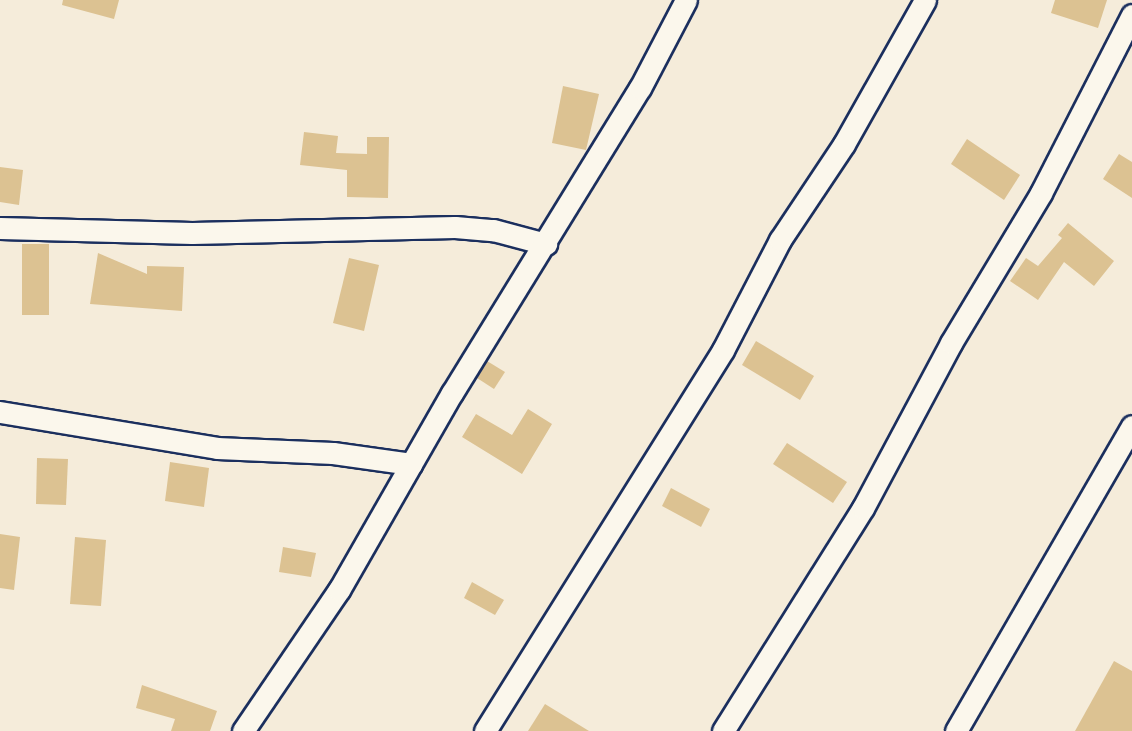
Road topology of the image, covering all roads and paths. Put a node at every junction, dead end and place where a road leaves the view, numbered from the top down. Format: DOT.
graph roads {
  1 [pos="686,0"];
  2 [pos="925,0"];
  3 [pos="1132,15"];
  4 [pos="0,228"];
  5 [pos="546,244"];
  6 [pos="0,412"];
  7 [pos="1132,426"];
  8 [pos="411,464"];
  9 [pos="243,731"];
  10 [pos="485,731"];
  11 [pos="723,731"];
  12 [pos="956,731"];
  1 -- 5 [label="street"];
  2 -- 10 [label="street"];
  3 -- 11 [label="street"];
  4 -- 5 [label="street"];
  5 -- 8 [label="street"];
  6 -- 8 [label="street"];
  7 -- 12 [label="street"];
  8 -- 9 [label="street"];
}
